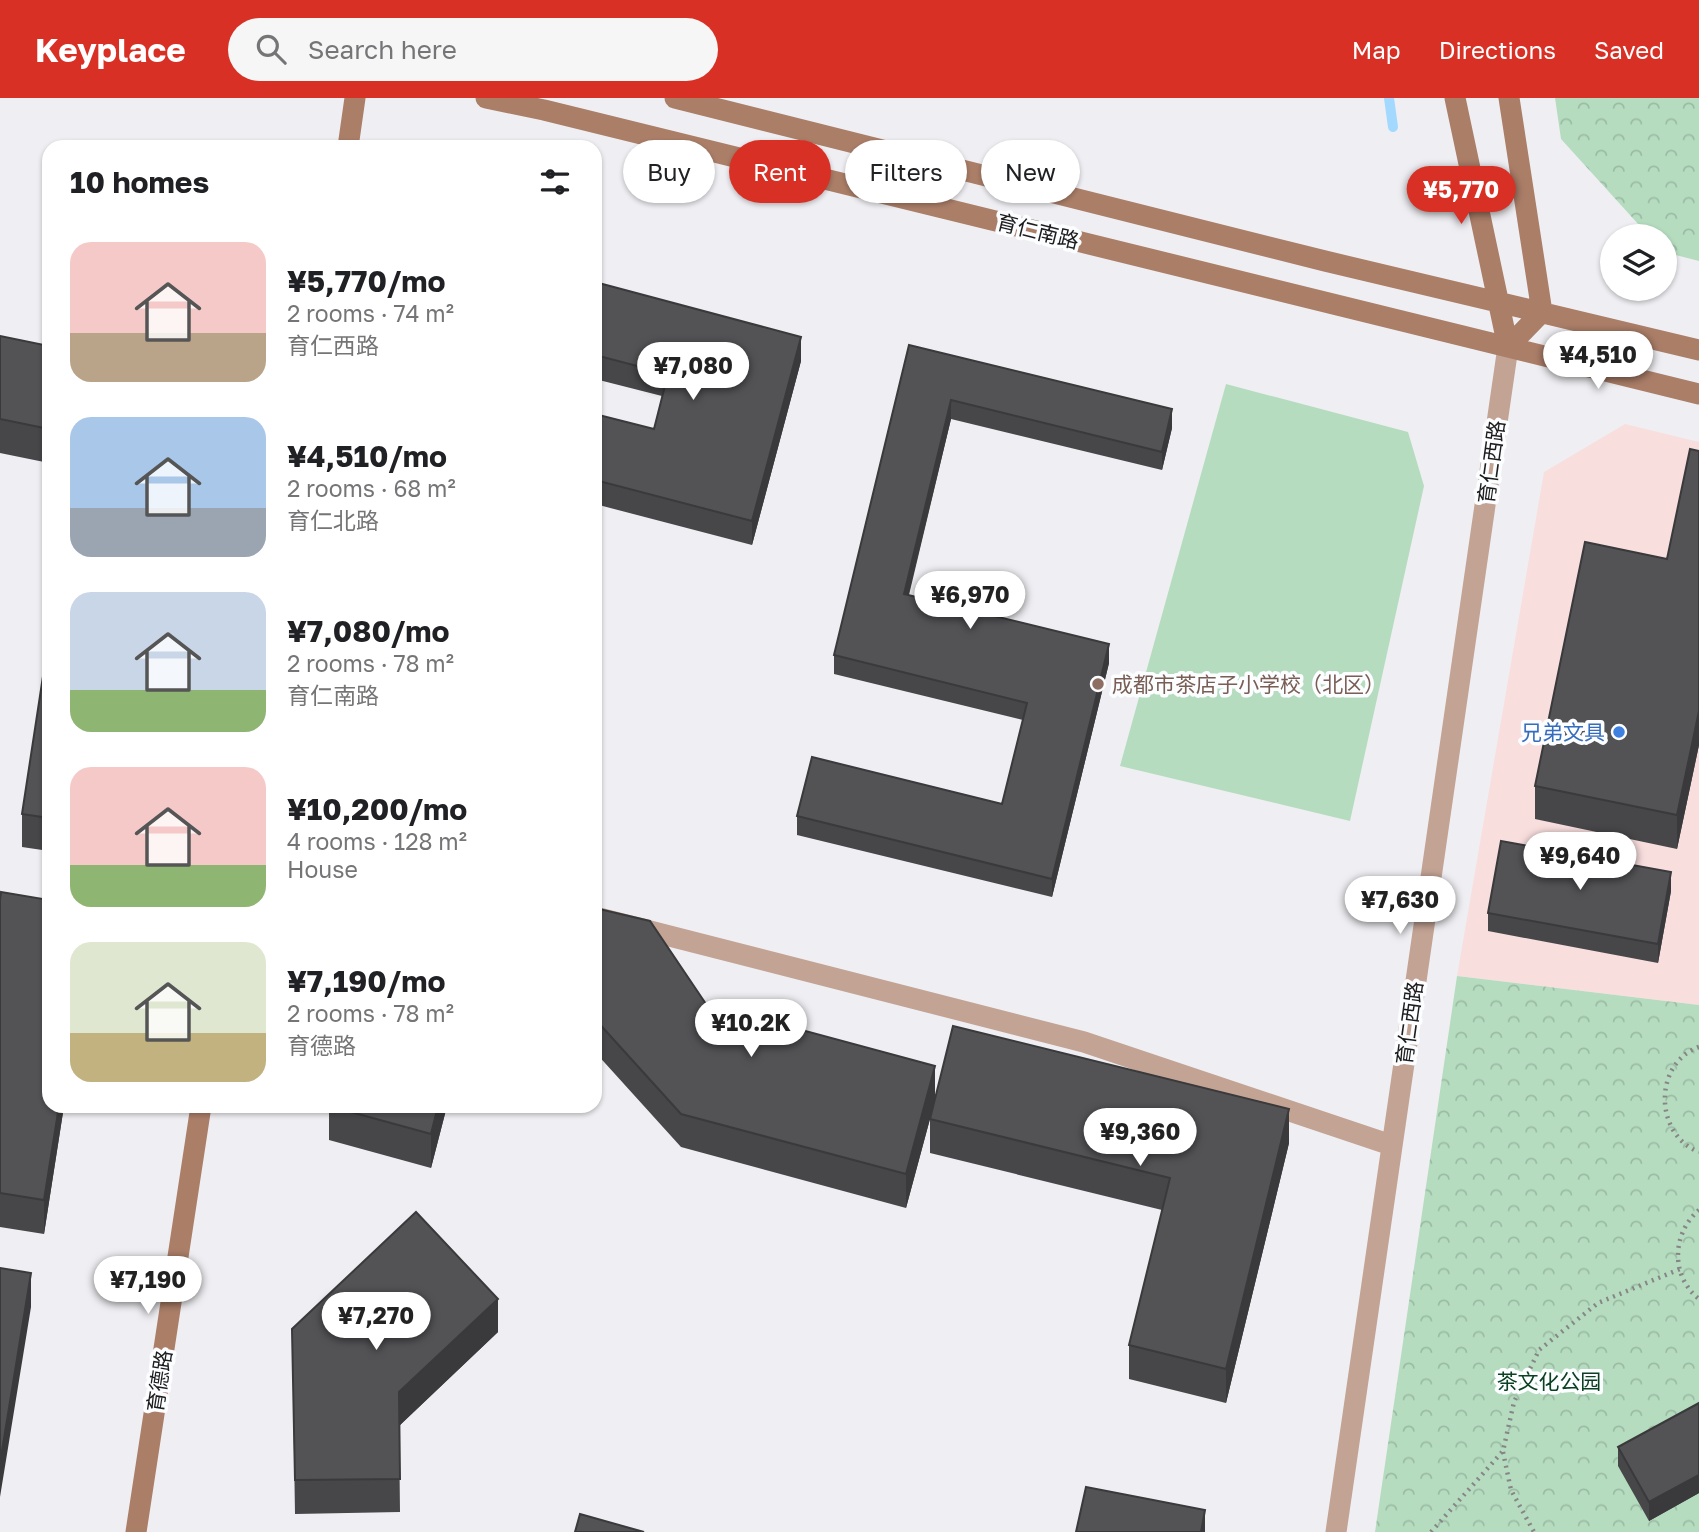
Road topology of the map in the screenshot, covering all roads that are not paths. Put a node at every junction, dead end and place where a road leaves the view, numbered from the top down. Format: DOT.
graph roads {
  1 [pos="355,98"];
  2 [pos="486,98"];
  3 [pos="675,98"];
  4 [pos="1455,98"];
  5 [pos="1509,98"];
  6 [pos="349,140"];
  7 [pos="1498,302"];
  8 [pos="1542,312"];
  9 [pos="1508,347"];
  10 [pos="1699,351"];
  11 [pos="1699,394"];
  12 [pos="602,920"];
  13 [pos="200,1113"];
  14 [pos="1391,1145"];
  15 [pos="136,1532"];
  16 [pos="1336,1532"];
  1 -- 6 [label="street"];
  2 -- 9 [label="street, 育仁南路"];
  3 -- 7 [label="street"];
  4 -- 7 [label="street, 育仁西路"];
  5 -- 8 [label="street"];
  7 -- 8 [label="street"];
  7 -- 9 [label="street, 育仁西路"];
  8 -- 9 [label="street"];
  8 -- 10 [label="street"];
  9 -- 11 [label="street, 育仁南路"];
  9 -- 14 [label="street, 育仁西路"];
  12 -- 14 [label="street"];
  13 -- 15 [label="street, 育德路"];
  14 -- 16 [label="street, 育仁西路"];
}
